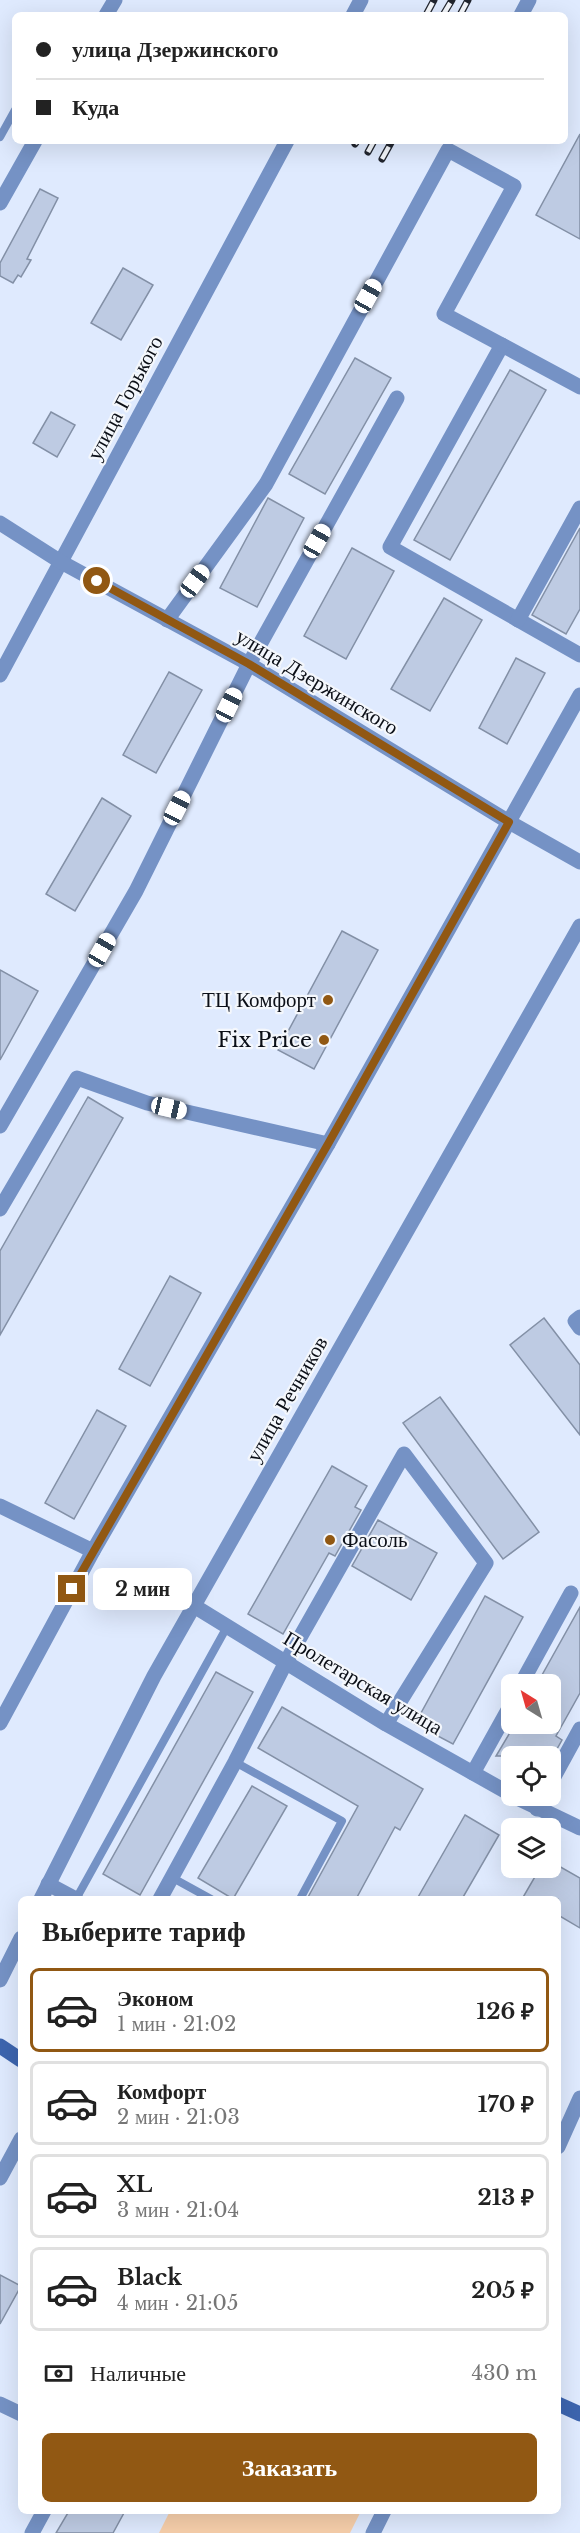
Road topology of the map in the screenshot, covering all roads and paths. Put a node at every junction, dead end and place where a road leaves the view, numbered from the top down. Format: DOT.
graph roads {
  1 [pos="12,115"];
  2 [pos="0,137"];
  3 [pos="33,144"];
  4 [pos="285,144"];
  5 [pos="0,203"];
  6 [pos="502,345"];
  7 [pos="580,387"];
  8 [pos="397,398"];
  9 [pos="580,508"];
  10 [pos="0,523"];
  11 [pos="61,562"];
  12 [pos="167,620"];
  13 [pos="518,620"];
  14 [pos="580,655"];
  15 [pos="249,664"];
  16 [pos="0,675"];
  17 [pos="580,695"];
  18 [pos="509,822"];
  19 [pos="580,862"];
  20 [pos="580,926"];
  21 [pos="0,1126"];
  22 [pos="328,1144"];
  23 [pos="0,1209"];
  24 [pos="580,1317"];
  25 [pos="580,1328"];
  26 [pos="0,1506"];
  27 [pos="93,1551"];
  28 [pos="571,1593"];
  29 [pos="194,1606"];
  30 [pos="228,1625"];
  31 [pos="286,1662"];
  32 [pos="526,1674"];
  33 [pos="0,1723"];
  34 [pos="501,1723"];
  35 [pos="386,1724"];
  36 [pos="580,1729"];
  37 [pos="235,1762"];
  38 [pos="561,1764"];
  39 [pos="473,1773"];
  40 [pos="501,1789"];
  41 [pos="546,1806"];
  42 [pos="580,1828"];
  43 [pos="171,1877"];
  44 [pos="48,1884"];
  45 [pos="42,1896"];
  46 [pos="70,1896"];
  47 [pos="78,1896"];
  48 [pos="162,1896"];
  49 [pos="206,1896"];
  50 [pos="302,1896"];
  51 [pos="18,1944"];
  52 [pos="0,1980"];
  53 [pos="0,2046"];
  54 [pos="18,2058"];
  55 [pos="580,2098"];
  56 [pos="561,2140"];
  57 [pos="18,2145"];
  58 [pos="0,2178"];
  59 [pos="0,2404"];
  60 [pos="561,2405"];
  61 [pos="18,2413"];
  62 [pos="580,2414"];
  63 [pos="42,2514"];
  64 [pos="382,2514"];
  65 [pos="32,2533"];
  66 [pos="373,2533"];
  1 -- 2 [label="lane"];
  3 -- 5 [label="street"];
  4 -- 11 [label="street, улица Горького"];
  6 -- 7 [label="street"];
  6 -- 12 [label="street"];
  6 -- 13 [label="street"];
  8 -- 15 [label="street"];
  9 -- 13 [label="street"];
  10 -- 11 [label="street, улица Дзержинского"];
  11 -- 12 [label="street, улица Дзержинского"];
  11 -- 16 [label="street, улица Горького"];
  12 -- 15 [label="street, улица Дзержинского"];
  13 -- 14 [label="street"];
  15 -- 18 [label="street, улица Дзержинского"];
  15 -- 21 [label="street"];
  17 -- 18 [label="street"];
  18 -- 19 [label="street, улица Дзержинского"];
  18 -- 22 [label="street"];
  20 -- 29 [label="street, улица Речников"];
  22 -- 23 [label="street"];
  22 -- 27 [label="street"];
  24 -- 25 [label="street"];
  26 -- 27 [label="street"];
  27 -- 33 [label="street"];
  28 -- 32 [label="street"];
  29 -- 30 [label="street, Пролетарская улица"];
  29 -- 44 [label="street, улица Речников"];
  30 -- 31 [label="street, Пролетарская улица"];
  30 -- 47 [label="lane"];
  31 -- 35 [label="street, Пролетарская улица"];
  31 -- 35 [label="street"];
  31 -- 37 [label="street"];
  34 -- 39 [label="street"];
  35 -- 39 [label="street, Пролетарская улица"];
  36 -- 38 [label="street"];
  37 -- 43 [label="street"];
  37 -- 50 [label="lane"];
  39 -- 40 [label="street, Пролетарская улица"];
  41 -- 42 [label="street, Пролетарская улица"];
  43 -- 48 [label="street"];
  43 -- 49 [label="lane"];
  44 -- 45 [label="street, улица Речников"];
  44 -- 46 [label="street"];
  51 -- 52 [label="street"];
  53 -- 54 [label="main road"];
  55 -- 56 [label="street"];
  57 -- 58 [label="street"];
  59 -- 61 [label="street"];
  60 -- 62 [label="main road"];
  63 -- 65 [label="street"];
  64 -- 66 [label="street"];
}
